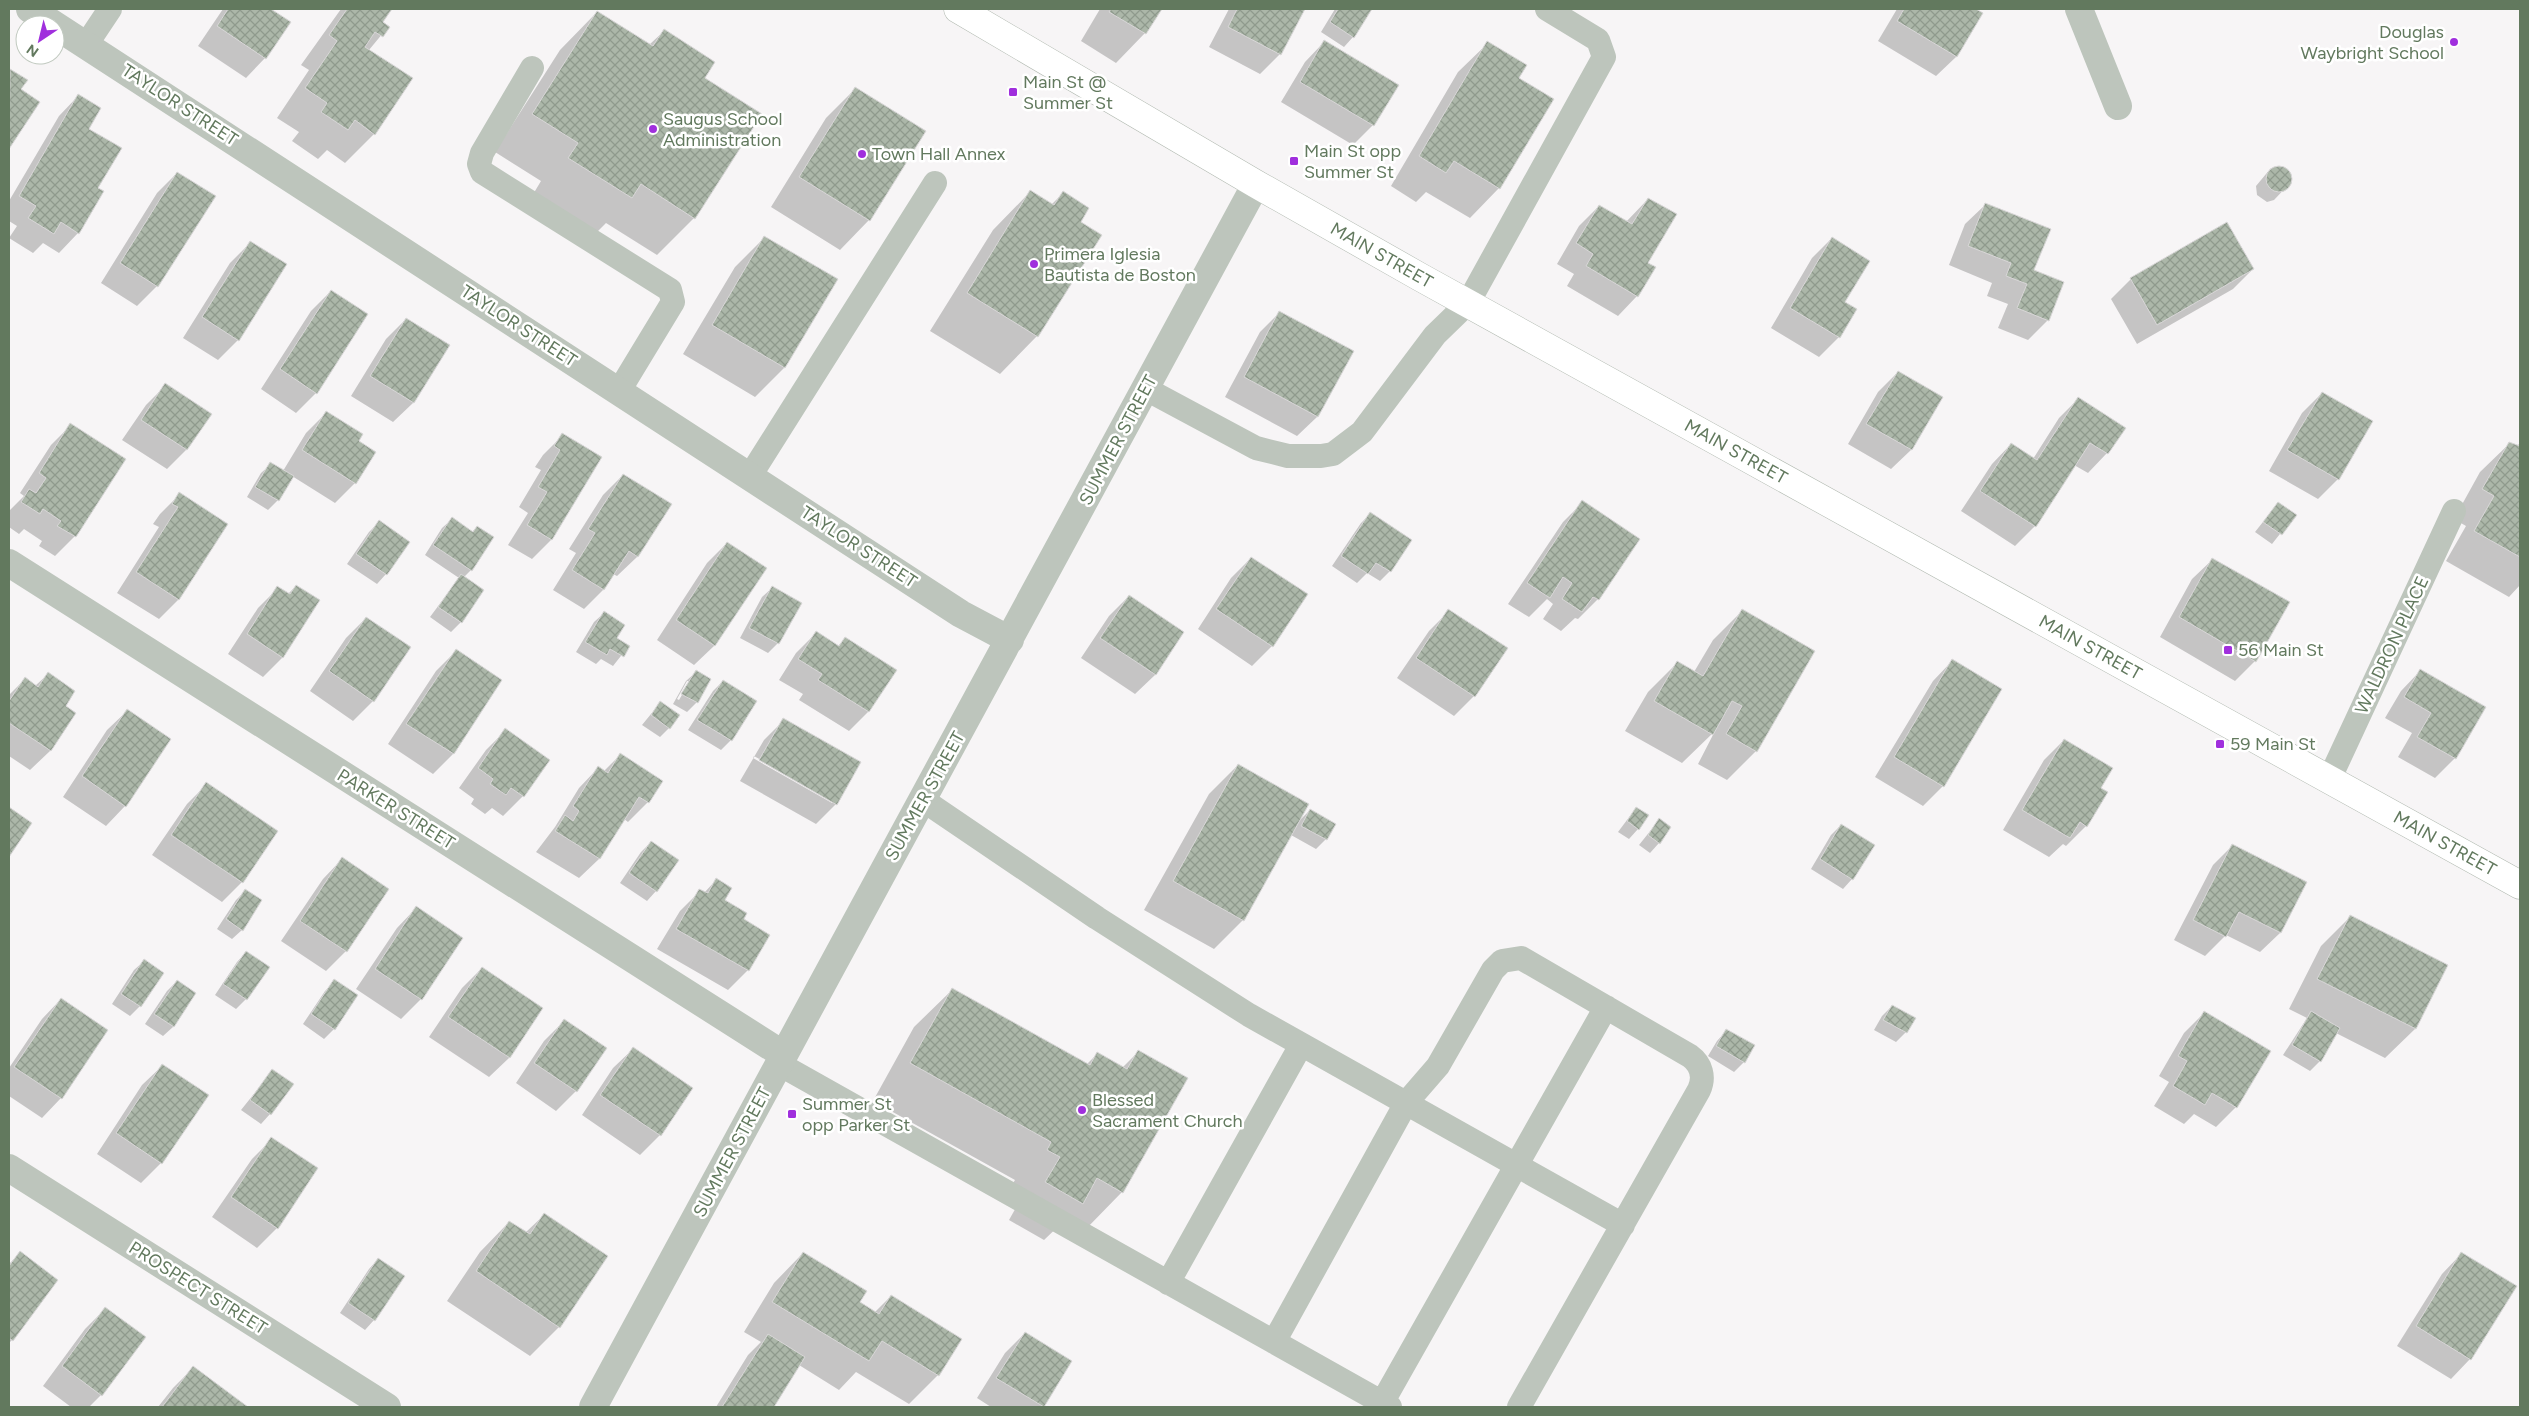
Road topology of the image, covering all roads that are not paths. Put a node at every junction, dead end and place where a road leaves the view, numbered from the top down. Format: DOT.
graph roads {
  1 [pos="30,9"];
  2 [pos="110,9"];
  3 [pos="958,9"];
  4 [pos="1547,9"];
  5 [pos="2079,9"];
  6 [pos="86,45"];
  7 [pos="532,68"];
  8 [pos="2118,106"];
  9 [pos="935,183"];
  10 [pos="1256,184"];
  11 [pos="1468,303"];
  12 [pos="1146,389"];
  13 [pos="619,391"];
  14 [pos="750,476"];
  15 [pos="2454,510"];
  16 [pos="9,563"];
  17 [pos="1010,640"];
  18 [pos="2329,780"];
  19 [pos="923,800"];
  20 [pos="2520,885"];
  21 [pos="1606,1007"];
  22 [pos="1300,1045"];
  23 [pos="782,1059"];
  24 [pos="1406,1103"];
  25 [pos="1516,1166"];
  26 [pos="9,1168"];
  27 [pos="1623,1225"];
  28 [pos="1168,1283"];
  29 [pos="1274,1342"];
  30 [pos="1386,1405"];
  31 [pos="387,1407"];
  32 [pos="593,1407"];
  33 [pos="1519,1407"];
  1 -- 6 [label="street, TAYLOR STREET"];
  2 -- 6 [label="lane"];
  3 -- 10 [label="main road, MAIN STREET"];
  4 -- 11 [label="lane"];
  5 -- 8 [label="street"];
  6 -- 13 [label="street, TAYLOR STREET"];
  7 -- 13 [label="lane"];
  9 -- 14 [label="lane"];
  10 -- 11 [label="main road, MAIN STREET"];
  10 -- 12 [label="street, SUMMER STREET"];
  11 -- 12 [label="lane"];
  11 -- 18 [label="main road, MAIN STREET"];
  12 -- 17 [label="street, SUMMER STREET"];
  13 -- 14 [label="street, TAYLOR STREET"];
  14 -- 17 [label="street, TAYLOR STREET"];
  15 -- 18 [label="lane, WALDRON PLACE"];
  16 -- 23 [label="street, PARKER STREET"];
  17 -- 19 [label="street, SUMMER STREET"];
  18 -- 20 [label="main road, MAIN STREET"];
  19 -- 22 [label="lane"];
  19 -- 23 [label="street, SUMMER STREET"];
  21 -- 24 [label="lane"];
  21 -- 25 [label="lane"];
  21 -- 27 [label="lane"];
  22 -- 24 [label="lane"];
  22 -- 28 [label="lane"];
  23 -- 28 [label="lane"];
  23 -- 32 [label="street, SUMMER STREET"];
  24 -- 25 [label="lane"];
  24 -- 29 [label="lane"];
  25 -- 27 [label="lane"];
  25 -- 30 [label="lane"];
  26 -- 31 [label="street, PROSPECT STREET"];
  27 -- 33 [label="lane"];
  28 -- 29 [label="lane"];
  29 -- 30 [label="lane"];
}
